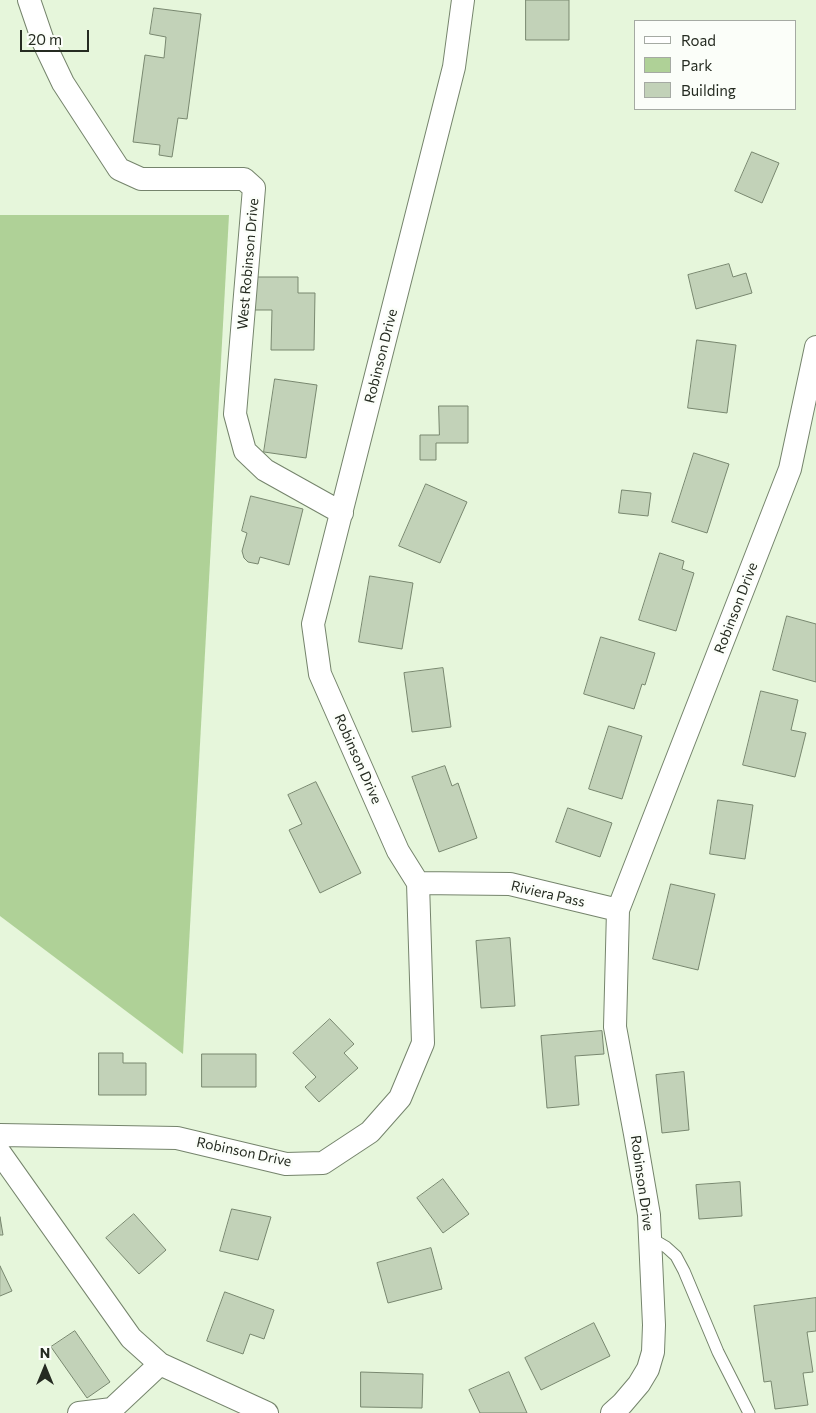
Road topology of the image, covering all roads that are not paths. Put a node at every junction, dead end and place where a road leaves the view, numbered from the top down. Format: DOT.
graph roads {
  1 [pos="29,0"];
  2 [pos="463,0"];
  3 [pos="816,347"];
  4 [pos="342,513"];
  5 [pos="418,883"];
  6 [pos="618,910"];
  7 [pos="0,1135"];
  8 [pos="0,1153"];
  9 [pos="649,1237"];
  10 [pos="160,1364"];
  11 [pos="80,1413"];
  12 [pos="268,1413"];
  13 [pos="612,1413"];
  14 [pos="749,1413"];
  1 -- 4 [label="street, West Robinson Drive"];
  2 -- 4 [label="street, Robinson Drive"];
  3 -- 6 [label="street, Robinson Drive"];
  4 -- 5 [label="street, Robinson Drive"];
  5 -- 6 [label="street, Riviera Pass"];
  5 -- 7 [label="street, Robinson Drive"];
  6 -- 9 [label="street, Robinson Drive"];
  8 -- 10 [label="street"];
  9 -- 13 [label="street, Robinson Drive"];
  9 -- 14 [label="lane"];
  10 -- 11 [label="street"];
  10 -- 12 [label="street"];
}
